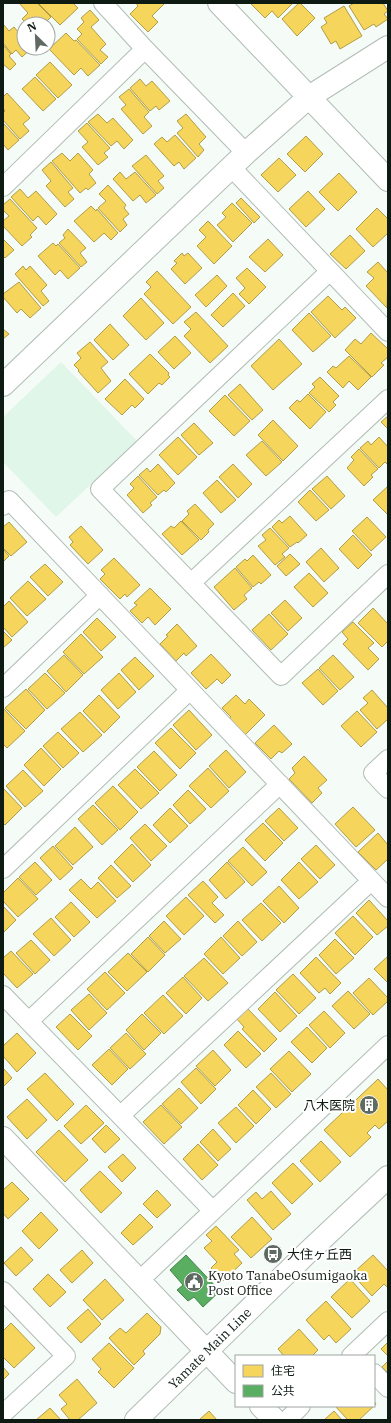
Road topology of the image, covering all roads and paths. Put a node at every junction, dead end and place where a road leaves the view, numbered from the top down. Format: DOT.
graph roads {
  1 [pos="103,3"];
  2 [pos="219,3"];
  3 [pos="388,47"];
  4 [pos="145,49"];
  5 [pos="309,97"];
  6 [pos="246,153"];
  7 [pos="231,167"];
  8 [pos="388,180"];
  9 [pos="3,187"];
  10 [pos="330,271"];
  11 [pos="388,332"];
  12 [pos="3,385"];
  13 [pos="388,399"];
  14 [pos="3,506"];
  15 [pos="388,574"];
  16 [pos="191,583"];
  17 [pos="100,595"];
  18 [pos="3,688"];
  19 [pos="190,690"];
  20 [pos="388,758"];
  21 [pos="280,784"];
  22 [pos="388,789"];
  23 [pos="3,869"];
  24 [pos="371,881"];
  25 [pos="388,898"];
  26 [pos="3,995"];
  27 [pos="29,1021"];
  28 [pos="388,1045"];
  29 [pos="120,1115"];
  30 [pos="3,1138"];
  31 [pos="388,1178"];
  32 [pos="213,1211"];
  33 [pos="140,1280"];
  34 [pos="3,1291"];
  35 [pos="388,1321"];
  36 [pos="207,1352"];
  37 [pos="355,1355"];
  38 [pos="375,1374"];
  39 [pos="235,1381"];
  40 [pos="388,1388"];
  41 [pos="262,1407"];
  42 [pos="300,1407"];
  43 [pos="3,1414"];
  44 [pos="136,1420"];
  45 [pos="275,1420"];
  46 [pos="287,1420"];
  1 -- 4 [label="street"];
  2 -- 5 [label="street"];
  3 -- 5 [label="street"];
  4 -- 6 [label="street"];
  4 -- 9 [label="street"];
  5 -- 6 [label="street"];
  5 -- 8 [label="street"];
  6 -- 7 [label="street"];
  7 -- 10 [label="street"];
  7 -- 12 [label="street"];
  10 -- 11 [label="street"];
  10 -- 16 [label="street"];
  13 -- 16 [label="street"];
  14 -- 17 [label="street"];
  15 -- 16 [label="street"];
  17 -- 18 [label="street"];
  17 -- 19 [label="street"];
  19 -- 21 [label="street"];
  19 -- 23 [label="street"];
  20 -- 22 [label="street"];
  21 -- 24 [label="street"];
  21 -- 27 [label="street"];
  24 -- 25 [label="street"];
  24 -- 29 [label="street"];
  26 -- 27 [label="street"];
  27 -- 29 [label="street"];
  28 -- 32 [label="street"];
  29 -- 32 [label="street"];
  30 -- 33 [label="street"];
  31 -- 36 [label="street, Yamate Main Line"];
  32 -- 33 [label="street"];
  33 -- 36 [label="street"];
  34 -- 43 [label="street"];
  35 -- 37 [label="street"];
  36 -- 39 [label="street"];
  36 -- 44 [label="street, Yamate Main Line"];
  38 -- 40 [label="street"];
  41 -- 45 [label="street"];
  42 -- 46 [label="street"];
}
